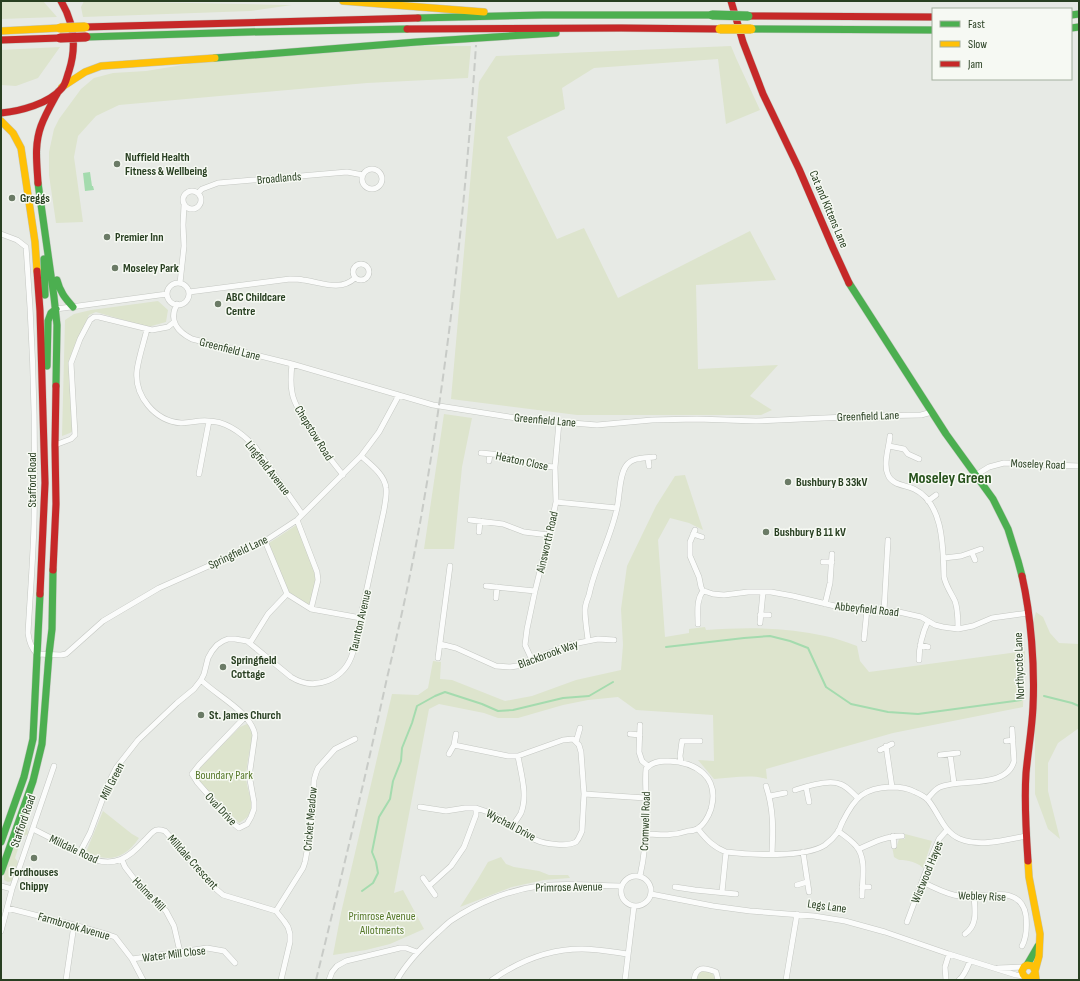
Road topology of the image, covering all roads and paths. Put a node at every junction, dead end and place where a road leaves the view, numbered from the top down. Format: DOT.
graph roads {
  1 [pos="61,1"];
  2 [pos="343,1"];
  3 [pos="731,1"];
  4 [pos="543,15"];
  5 [pos="932,17"];
  6 [pos="665,28"];
  7 [pos="932,30"];
  8 [pos="1,31"];
  9 [pos="1,40"];
  10 [pos="60,90"];
  11 [pos="1,113"];
  12 [pos="1,121"];
  13 [pos="362,175"];
  14 [pos="198,193"];
  15 [pos="184,205"];
  16 [pos="193,209"];
  17 [pos="184,217"];
  18 [pos="1,234"];
  19 [pos="45,236"];
  20 [pos="355,278"];
  21 [pos="180,283"];
  22 [pos="189,292"];
  23 [pos="167,294"];
  24 [pos="177,304"];
  25 [pos="73,306"];
  26 [pos="56,308"];
  27 [pos="40,311"];
  28 [pos="30,312"];
  29 [pos="174,322"];
  30 [pos="147,329"];
  31 [pos="292,364"];
  32 [pos="42,389"];
  33 [pos="400,395"];
  34 [pos="932,412"];
  35 [pos="209,421"];
  36 [pos="559,422"];
  37 [pos="890,436"];
  38 [pos="55,445"];
  39 [pos="889,446"];
  40 [pos="482,453"];
  41 [pos="490,454"];
  42 [pos="361,456"];
  43 [pos="919,459"];
  44 [pos="489,460"];
  45 [pos="649,466"];
  46 [pos="1079,466"];
  47 [pos="555,467"];
  48 [pos="199,474"];
  49 [pos="343,475"];
  50 [pos="976,475"];
  51 [pos="936,495"];
  52 [pos="928,501"];
  53 [pos="556,502"];
  54 [pos="617,508"];
  55 [pos="302,514"];
  56 [pos="296,520"];
  57 [pos="470,520"];
  58 [pos="480,521"];
  59 [pos="479,532"];
  60 [pos="549,535"];
  61 [pos="702,537"];
  62 [pos="888,540"];
  63 [pos="265,541"];
  64 [pos="982,549"];
  65 [pos="972,553"];
  66 [pos="832,554"];
  67 [pos="944,558"];
  68 [pos="975,560"];
  69 [pos="823,562"];
  70 [pos="832,562"];
  71 [pos="450,566"];
  72 [pos="486,586"];
  73 [pos="497,587"];
  74 [pos="535,591"];
  75 [pos="703,591"];
  76 [pos="763,592"];
  77 [pos="287,594"];
  78 [pos="496,598"];
  79 [pos="52,599"];
  80 [pos="824,604"];
  81 [pos="311,609"];
  82 [pos="867,609"];
  83 [pos="884,610"];
  84 [pos="1028,613"];
  85 [pos="760,615"];
  86 [pos="768,615"];
  87 [pos="360,618"];
  88 [pos="928,621"];
  89 [pos="760,623"];
  90 [pos="698,624"];
  91 [pos="958,629"];
  92 [pos="864,639"];
  93 [pos="588,640"];
  94 [pos="614,640"];
  95 [pos="250,643"];
  96 [pos="440,644"];
  97 [pos="920,646"];
  98 [pos="928,647"];
  99 [pos="37,654"];
  100 [pos="49,654"];
  101 [pos="438,658"];
  102 [pos="532,660"];
  103 [pos="919,660"];
  104 [pos="201,680"];
  105 [pos="35,711"];
  106 [pos="245,717"];
  107 [pos="640,725"];
  108 [pos="580,728"];
  109 [pos="1012,729"];
  110 [pos="456,734"];
  111 [pos="630,734"];
  112 [pos="640,735"];
  113 [pos="355,739"];
  114 [pos="1013,740"];
  115 [pos="700,741"];
  116 [pos="1006,741"];
  117 [pos="576,742"];
  118 [pos="454,746"];
  119 [pos="880,750"];
  120 [pos="958,753"];
  121 [pos="449,754"];
  122 [pos="950,754"];
  123 [pos="940,755"];
  124 [pos="518,756"];
  125 [pos="681,762"];
  126 [pos="649,765"];
  127 [pos="54,766"];
  128 [pos="954,783"];
  129 [pos="766,786"];
  130 [pos="806,787"];
  131 [pos="892,787"];
  132 [pos="796,790"];
  133 [pos="785,793"];
  134 [pos="584,794"];
  135 [pos="770,796"];
  136 [pos="646,798"];
  137 [pos="858,798"];
  138 [pos="927,799"];
  139 [pos="809,802"];
  140 [pos="420,807"];
  141 [pos="476,808"];
  142 [pos="512,826"];
  143 [pos="698,828"];
  144 [pos="33,829"];
  145 [pos="947,830"];
  146 [pos="838,831"];
  147 [pos="646,834"];
  148 [pos="893,836"];
  149 [pos="902,836"];
  150 [pos="1026,836"];
  151 [pos="1,842"];
  152 [pos="894,846"];
  153 [pos="859,849"];
  154 [pos="80,852"];
  155 [pos="726,852"];
  156 [pos="803,852"];
  157 [pos="772,854"];
  158 [pos="122,860"];
  159 [pos="1,872"];
  160 [pos="640,876"];
  161 [pos="423,878"];
  162 [pos="807,882"];
  163 [pos="922,882"];
  164 [pos="797,884"];
  165 [pos="1,886"];
  166 [pos="429,886"];
  167 [pos="621,886"];
  168 [pos="675,887"];
  169 [pos="862,887"];
  170 [pos="869,887"];
  171 [pos="12,889"];
  172 [pos="722,892"];
  173 [pos="809,892"];
  174 [pos="651,894"];
  175 [pos="736,894"];
  176 [pos="436,895"];
  177 [pos="862,896"];
  178 [pos="974,896"];
  179 [pos="634,906"];
  180 [pos="7,908"];
  181 [pos="276,911"];
  182 [pos="797,914"];
  183 [pos="907,922"];
  184 [pos="74,925"];
  185 [pos="1,931"];
  186 [pos="965,934"];
  187 [pos="1039,943"];
  188 [pos="1022,946"];
  189 [pos="180,952"];
  190 [pos="417,952"];
  191 [pos="628,954"];
  192 [pos="949,954"];
  193 [pos="132,959"];
  194 [pos="970,961"];
  195 [pos="235,962"];
  196 [pos="993,968"];
  197 [pos="1025,973"];
  198 [pos="1035,974"];
  199 [pos="66,980"];
  200 [pos="143,980"];
  201 [pos="281,980"];
  202 [pos="329,980"];
  203 [pos="397,980"];
  204 [pos="492,980"];
  205 [pos="625,980"];
  206 [pos="694,980"];
  207 [pos="718,980"];
  208 [pos="786,980"];
  209 [pos="946,980"];
  210 [pos="959,980"];
  1 -- 10 [label="main road, Stafford Road"];
  2 -- 4 [label="main road"];
  3 -- 34 [label="main road, Cat and Kittens Lane"];
  4 -- 5 [label="main road, bridge"];
  4 -- 8 [label="main road, bridge"];
  6 -- 7 [label="main road, bridge"];
  6 -- 9 [label="main road, bridge"];
  6 -- 10 [label="main road"];
  10 -- 11 [label="main road"];
  10 -- 19 [label="main road, Stafford Road"];
  12 -- 27 [label="main road, Stafford Road"];
  13 -- 14 [label="street, Broadlands"];
  14 -- 15 [label="street"];
  14 -- 16 [label="street"];
  15 -- 16 [label="street"];
  15 -- 17 [label="street"];
  16 -- 17 [label="street"];
  17 -- 21 [label="street"];
  18 -- 28 [label="street"];
  19 -- 25 [label="main road"];
  19 -- 26 [label="main road, Stafford Road"];
  19 -- 27 [label="main road"];
  20 -- 22 [label="street"];
  21 -- 22 [label="street"];
  21 -- 23 [label="street"];
  22 -- 24 [label="street"];
  23 -- 24 [label="street"];
  23 -- 25 [label="street"];
  24 -- 29 [label="street"];
  25 -- 26 [label="street"];
  26 -- 27 [label="main road"];
  26 -- 32 [label="main road"];
  26 -- 38 [label="main road, Stafford Road"];
  27 -- 28 [label="main road"];
  27 -- 32 [label="main road, Stafford Road"];
  28 -- 99 [label="street"];
  29 -- 30 [label="street"];
  29 -- 31 [label="street, Greenfield Lane"];
  30 -- 35 [label="street, Lingfield Avenue"];
  30 -- 38 [label="street, Stafford Road"];
  31 -- 33 [label="street, Greenfield Lane"];
  31 -- 49 [label="street, Chepstow Road"];
  32 -- 99 [label="main road, Stafford Road"];
  33 -- 36 [label="street, Greenfield Lane"];
  33 -- 42 [label="street, Springfield Lane"];
  34 -- 36 [label="street, Greenfield Lane"];
  34 -- 50 [label="main road, Northycote Lane"];
  35 -- 48 [label="street"];
  35 -- 55 [label="street, Lingfield Avenue"];
  36 -- 47 [label="street, Ainsworth Road"];
  37 -- 39 [label="street"];
  38 -- 79 [label="main road, Stafford Road"];
  39 -- 43 [label="street"];
  39 -- 52 [label="street"];
  40 -- 41 [label="street, Heaton Close"];
  41 -- 44 [label="street, Heaton Close"];
  41 -- 47 [label="street, Heaton Close"];
  42 -- 49 [label="street, Springfield Lane"];
  42 -- 87 [label="street, Taunton Avenue"];
  45 -- 54 [label="street, Blackbrook Way"];
  46 -- 50 [label="street, Moseley Road"];
  47 -- 53 [label="street, Ainsworth Road"];
  49 -- 55 [label="street, Springfield Lane"];
  50 -- 84 [label="main road, Northycote Lane"];
  51 -- 52 [label="street"];
  52 -- 67 [label="street"];
  53 -- 54 [label="street"];
  53 -- 60 [label="street, Ainsworth Road"];
  54 -- 93 [label="street, Blackbrook Way"];
  55 -- 56 [label="street, Springfield Lane"];
  56 -- 63 [label="street, Springfield Lane"];
  56 -- 81 [label="street"];
  57 -- 58 [label="street"];
  58 -- 59 [label="street"];
  58 -- 60 [label="street"];
  60 -- 74 [label="street, Ainsworth Road"];
  61 -- 75 [label="street"];
  62 -- 83 [label="street"];
  63 -- 77 [label="street"];
  63 -- 100 [label="street, Springfield Lane"];
  64 -- 65 [label="street"];
  65 -- 67 [label="street"];
  65 -- 68 [label="street"];
  66 -- 70 [label="street"];
  67 -- 91 [label="street"];
  69 -- 70 [label="street"];
  70 -- 80 [label="street"];
  71 -- 96 [label="street"];
  72 -- 73 [label="street"];
  73 -- 74 [label="street"];
  73 -- 78 [label="street"];
  74 -- 102 [label="street, Ainsworth Road"];
  75 -- 76 [label="street, Abbeyfield Road"];
  75 -- 90 [label="street"];
  76 -- 80 [label="street, Abbeyfield Road"];
  76 -- 85 [label="street"];
  77 -- 81 [label="street"];
  77 -- 95 [label="street"];
  79 -- 99 [label="main road"];
  79 -- 100 [label="main road, Stafford Road"];
  80 -- 82 [label="street, Abbeyfield Road"];
  81 -- 87 [label="street"];
  82 -- 83 [label="street, Abbeyfield Road"];
  82 -- 92 [label="street"];
  83 -- 88 [label="street, Abbeyfield Road"];
  84 -- 91 [label="street, Abbeyfield Road"];
  84 -- 150 [label="main road, Northycote Lane"];
  85 -- 86 [label="street"];
  85 -- 89 [label="street"];
  87 -- 95 [label="street, Taunton Avenue"];
  88 -- 91 [label="street, Abbeyfield Road"];
  88 -- 97 [label="street"];
  93 -- 94 [label="street, Blackbrook Way"];
  93 -- 102 [label="street, Blackbrook Way"];
  95 -- 104 [label="street"];
  96 -- 101 [label="street"];
  96 -- 102 [label="street, Blackbrook Way"];
  97 -- 98 [label="street"];
  97 -- 103 [label="street"];
  99 -- 100 [label="street, Springfield Lane"];
  99 -- 105 [label="main road, Stafford Road"];
  100 -- 105 [label="main road"];
  100 -- 159 [label="main road, Stafford Road"];
  104 -- 106 [label="street, Oval Drive"];
  104 -- 154 [label="street, Mill Green"];
  105 -- 151 [label="main road, Stafford Road"];
  106 -- 106 [label="street, Oval Drive"];
  107 -- 112 [label="street"];
  108 -- 117 [label="street"];
  109 -- 114 [label="street"];
  110 -- 118 [label="street"];
  111 -- 112 [label="street"];
  112 -- 126 [label="street"];
  113 -- 181 [label="street, Cricket Meadow"];
  114 -- 116 [label="street"];
  114 -- 128 [label="street"];
  115 -- 125 [label="street"];
  117 -- 124 [label="street"];
  117 -- 134 [label="street, Wychall Drive"];
  118 -- 121 [label="street"];
  118 -- 124 [label="street"];
  119 -- 131 [label="street"];
  120 -- 122 [label="street"];
  122 -- 123 [label="street"];
  122 -- 128 [label="street"];
  124 -- 142 [label="street"];
  125 -- 126 [label="street"];
  125 -- 143 [label="street"];
  126 -- 136 [label="street, Cromwell Road"];
  127 -- 144 [label="street, Stafford Road"];
  128 -- 138 [label="street"];
  129 -- 135 [label="street"];
  130 -- 132 [label="street"];
  130 -- 137 [label="street"];
  130 -- 139 [label="street"];
  131 -- 137 [label="street"];
  131 -- 138 [label="street"];
  133 -- 135 [label="street"];
  134 -- 136 [label="street"];
  134 -- 142 [label="street, Wychall Drive"];
  135 -- 157 [label="street"];
  136 -- 147 [label="street, Cromwell Road"];
  137 -- 146 [label="street"];
  138 -- 145 [label="street"];
  140 -- 141 [label="street, Wychall Drive"];
  141 -- 142 [label="street, Wychall Drive"];
  141 -- 166 [label="street"];
  143 -- 147 [label="street"];
  143 -- 155 [label="street"];
  144 -- 154 [label="street, Milldale Road"];
  144 -- 171 [label="street, Stafford Road"];
  145 -- 150 [label="street"];
  145 -- 163 [label="street, Wistwood Hayes"];
  146 -- 153 [label="street"];
  146 -- 156 [label="street"];
  147 -- 160 [label="street, Cromwell Road"];
  148 -- 149 [label="street"];
  148 -- 152 [label="street"];
  148 -- 153 [label="street"];
  150 -- 187 [label="main road, Northycote Lane"];
  153 -- 169 [label="street"];
  154 -- 158 [label="street, Milldale Road"];
  155 -- 157 [label="street"];
  155 -- 172 [label="street"];
  156 -- 157 [label="street"];
  156 -- 162 [label="street"];
  158 -- 181 [label="street, Milldale Crescent"];
  158 -- 189 [label="street, Holme Mill"];
  160 -- 167 [label="street"];
  160 -- 174 [label="street"];
  161 -- 166 [label="street"];
  162 -- 164 [label="street"];
  162 -- 173 [label="street"];
  163 -- 178 [label="street, Webley Rise"];
  163 -- 183 [label="street, Wistwood Hayes"];
  165 -- 171 [label="street"];
  166 -- 176 [label="street"];
  167 -- 179 [label="street"];
  167 -- 190 [label="street, Primrose Avenue"];
  168 -- 172 [label="street"];
  169 -- 170 [label="street"];
  169 -- 177 [label="street"];
  171 -- 180 [label="street, Stafford Road"];
  172 -- 175 [label="street"];
  174 -- 179 [label="street"];
  174 -- 182 [label="street, Legs Lane"];
  178 -- 186 [label="street"];
  178 -- 188 [label="street, Webley Rise"];
  179 -- 191 [label="street"];
  180 -- 184 [label="street, Farmbrook Avenue"];
  180 -- 185 [label="street, Stafford Road"];
  181 -- 201 [label="street"];
  182 -- 192 [label="street, Legs Lane"];
  182 -- 208 [label="street"];
  184 -- 193 [label="street, Farmbrook Avenue"];
  184 -- 199 [label="street"];
  187 -- 197 [label="main road, Northycote Lane"];
  187 -- 198 [label="main road, Northycote Lane"];
  189 -- 193 [label="street, Water Mill Close"];
  189 -- 195 [label="street, Water Mill Close"];
  190 -- 202 [label="street"];
  190 -- 203 [label="street, Primrose Avenue"];
  191 -- 204 [label="street"];
  191 -- 205 [label="street"];
  192 -- 194 [label="street, Legs Lane"];
  192 -- 209 [label="street"];
  193 -- 200 [label="street, Farmbrook Avenue"];
  194 -- 196 [label="street, Legs Lane"];
  194 -- 210 [label="street"];
  196 -- 197 [label="street, Legs Lane"];
  196 -- 197 [label="street, Legs Lane"];
  197 -- 198 [label="main road"];
  206 -- 207 [label="street"];
}
